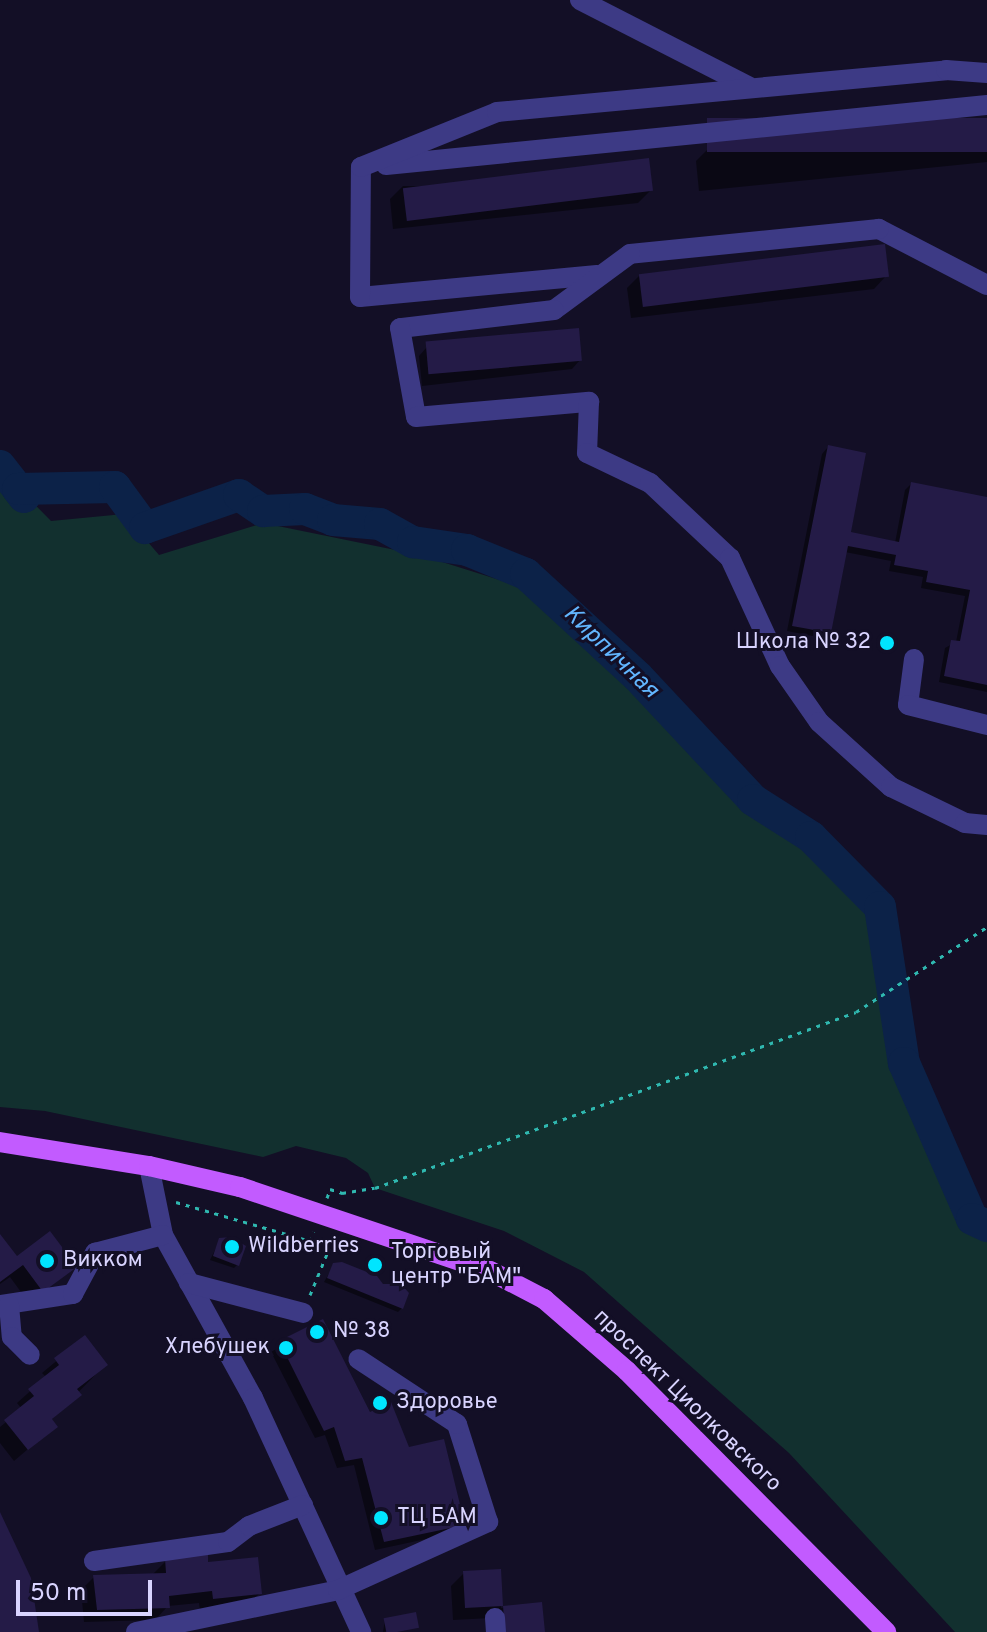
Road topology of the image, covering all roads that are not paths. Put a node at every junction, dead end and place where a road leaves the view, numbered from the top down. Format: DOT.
graph roads {
  1 [pos="580,0"];
  2 [pos="987,73"];
  3 [pos="748,86"];
  4 [pos="987,105"];
  5 [pos="361,167"];
  6 [pos="597,275"];
  7 [pos="987,285"];
  8 [pos="914,659"];
  9 [pos="987,725"];
  10 [pos="987,825"];
  11 [pos="0,1142"];
  12 [pos="149,1166"];
  13 [pos="163,1235"];
  14 [pos="189,1283"];
  15 [pos="5,1305"];
  16 [pos="303,1313"];
  17 [pos="30,1355"];
  18 [pos="358,1359"];
  19 [pos="303,1505"];
  20 [pos="94,1561"];
  21 [pos="338,1590"];
  22 [pos="136,1632"];
  23 [pos="361,1632"];
  24 [pos="886,1632"];
  1 -- 3 [label="street"];
  2 -- 3 [label="street"];
  3 -- 5 [label="street"];
  4 -- 5 [label="street"];
  5 -- 6 [label="street"];
  6 -- 7 [label="street"];
  6 -- 10 [label="street"];
  8 -- 9 [label="street"];
  11 -- 12 [label="main road, проспект Циолковского"];
  12 -- 13 [label="street"];
  12 -- 24 [label="main road, проспект Циолковского"];
  13 -- 14 [label="street"];
  13 -- 15 [label="street"];
  14 -- 16 [label="street"];
  14 -- 19 [label="street"];
  15 -- 17 [label="street"];
  18 -- 21 [label="street"];
  19 -- 20 [label="street"];
  19 -- 21 [label="street"];
  21 -- 22 [label="street"];
  21 -- 23 [label="street"];
}
